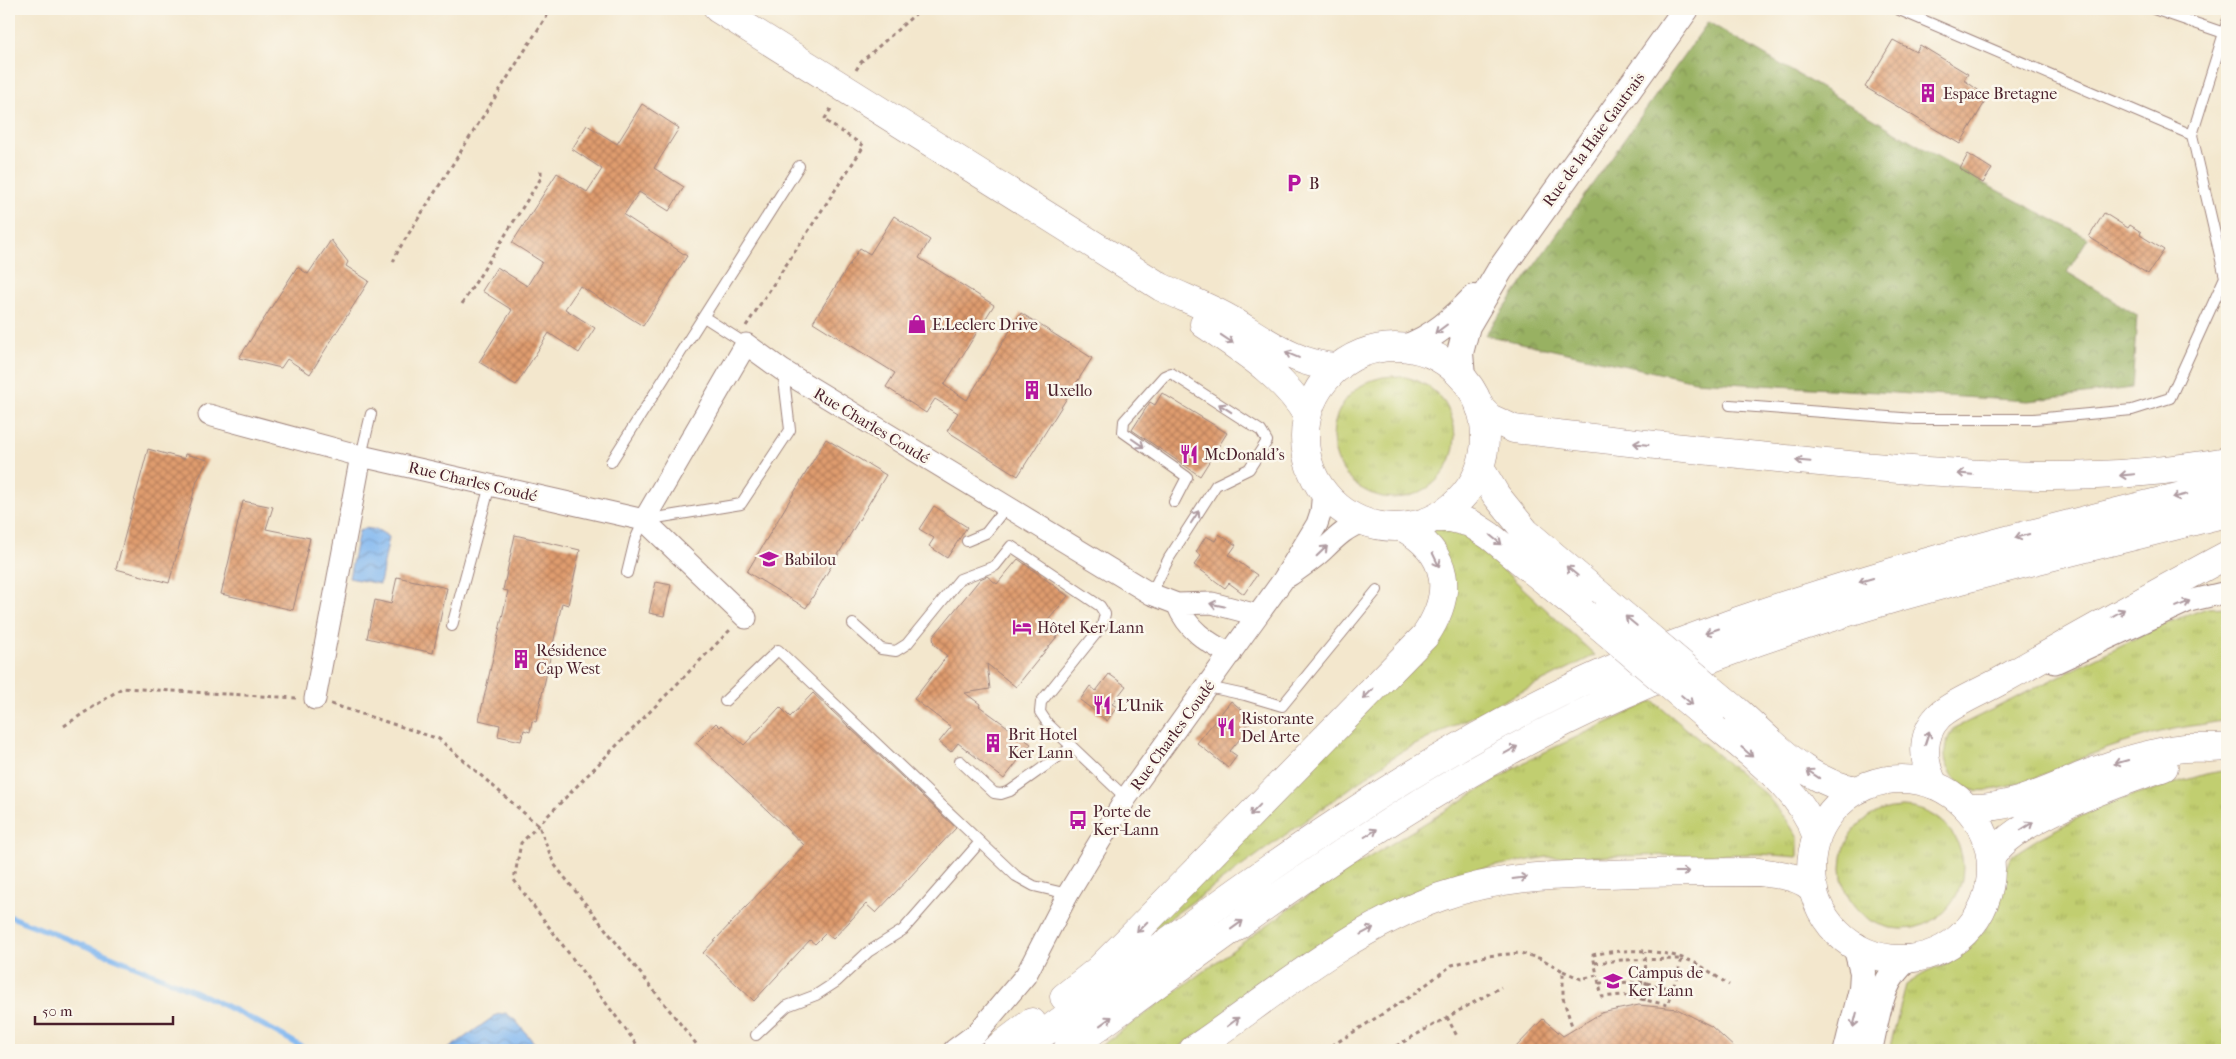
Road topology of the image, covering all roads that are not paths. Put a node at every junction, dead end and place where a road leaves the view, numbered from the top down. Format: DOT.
graph roads {
  1 [pos="718,9"];
  2 [pos="1686,9"];
  3 [pos="1897,9"];
  4 [pos="2154,9"];
  5 [pos="2227,22"];
  6 [pos="2224,32"];
  7 [pos="2192,135"];
  8 [pos="799,166"];
  9 [pos="1500,270"];
  10 [pos="2226,278"];
  11 [pos="1161,287"];
  12 [pos="704,317"];
  13 [pos="746,344"];
  14 [pos="1405,348"];
  15 [pos="1338,367"];
  16 [pos="782,370"];
  17 [pos="1462,377"];
  18 [pos="1730,405"];
  19 [pos="1480,408"];
  20 [pos="371,414"];
  21 [pos="209,415"];
  22 [pos="1307,416"];
  23 [pos="361,456"];
  24 [pos="2227,461"];
  25 [pos="611,462"];
  26 [pos="1480,468"];
  27 [pos="490,485"];
  28 [pos="2227,485"];
  29 [pos="1323,491"];
  30 [pos="1174,502"];
  31 [pos="1007,506"];
  32 [pos="2227,513"];
  33 [pos="1435,518"];
  34 [pos="644,520"];
  35 [pos="1364,522"];
  36 [pos="1402,527"];
  37 [pos="967,541"];
  38 [pos="2227,555"];
  39 [pos="627,573"];
  40 [pos="1283,580"];
  41 [pos="1377,590"];
  42 [pos="2227,592"];
  43 [pos="1151,594"];
  44 [pos="1177,604"];
  45 [pos="1257,615"];
  46 [pos="739,623"];
  47 [pos="853,624"];
  48 [pos="452,626"];
  49 [pos="1231,654"];
  50 [pos="1208,686"];
  51 [pos="1979,694"];
  52 [pos="315,699"];
  53 [pos="725,701"];
  54 [pos="1072,747"];
  55 [pos="2224,747"];
  56 [pos="960,761"];
  57 [pos="1934,785"];
  58 [pos="1858,790"];
  59 [pos="1126,798"];
  60 [pos="1968,808"];
  61 [pos="1817,837"];
  62 [pos="980,842"];
  63 [pos="1991,858"];
  64 [pos="1814,890"];
  65 [pos="1068,894"];
  66 [pos="1856,946"];
  67 [pos="1909,958"];
  68 [pos="756,1035"];
  69 [pos="954,1050"];
  70 [pos="995,1050"];
  71 [pos="1021,1050"];
  72 [pos="1067,1050"];
  73 [pos="1194,1050"];
  74 [pos="1848,1050"];
  75 [pos="1869,1050"];
  1 -- 11 [label="main road"];
  2 -- 9 [label="street, Rue de la Haie Gautrais"];
  3 -- 7 [label="lane"];
  4 -- 6 [label="lane"];
  5 -- 6 [label="lane"];
  6 -- 7 [label="lane"];
  7 -- 10 [label="lane"];
  8 -- 12 [label="lane"];
  9 -- 14 [label="street, Rue de la Haie Gautrais, one-way"];
  9 -- 17 [label="street, Rue de la Haie Gautrais"];
  10 -- 18 [label="lane"];
  15 -- 11 [label="main road, one-way"];
  11 -- 22 [label="main road, one-way"];
  12 -- 13 [label="lane"];
  12 -- 25 [label="lane"];
  13 -- 16 [label="street, Rue Charles Coudé"];
  13 -- 34 [label="street"];
  14 -- 15 [label="main road"];
  14 -- 17 [label="main road"];
  15 -- 22 [label="main road"];
  16 -- 31 [label="street, Rue Charles Coudé"];
  16 -- 34 [label="lane"];
  17 -- 19 [label="main road"];
  24 -- 19 [label="main road, one-way"];
  19 -- 26 [label="main road"];
  20 -- 23 [label="lane"];
  21 -- 23 [label="street, Rue Charles Coudé"];
  22 -- 29 [label="main road"];
  23 -- 27 [label="street, Rue Charles Coudé"];
  23 -- 52 [label="street"];
  26 -- 33 [label="main road"];
  58 -- 26 [label="main road, one-way, bridge"];
  27 -- 34 [label="street, Rue Charles Coudé"];
  27 -- 48 [label="lane"];
  28 -- 71 [label="main road, one-way"];
  29 -- 35 [label="main road"];
  29 -- 40 [label="street"];
  43 -- 30 [label="lane, one-way"];
  31 -- 37 [label="lane"];
  31 -- 43 [label="street, Rue Charles Coudé"];
  72 -- 32 [label="main road, one-way"];
  33 -- 36 [label="main road"];
  33 -- 61 [label="main road, one-way, bridge"];
  34 -- 39 [label="lane"];
  34 -- 46 [label="street"];
  35 -- 36 [label="main road"];
  40 -- 35 [label="street, one-way"];
  36 -- 70 [label="main road, one-way"];
  51 -- 38 [label="main road, one-way"];
  40 -- 45 [label="street, Rue Charles Coudé"];
  41 -- 50 [label="lane"];
  51 -- 42 [label="street, one-way"];
  43 -- 44 [label="street, Rue Charles Coudé"];
  45 -- 44 [label="street, Rue Charles Coudé, one-way"];
  44 -- 49 [label="street"];
  45 -- 49 [label="street, Rue Charles Coudé"];
  47 -- 54 [label="lane"];
  49 -- 50 [label="street, Rue Charles Coudé"];
  50 -- 59 [label="street, Rue Charles Coudé"];
  57 -- 51 [label="main road, one-way"];
  53 -- 62 [label="lane"];
  54 -- 56 [label="lane"];
  54 -- 59 [label="lane"];
  55 -- 60 [label="main road, one-way"];
  63 -- 55 [label="main road, one-way"];
  57 -- 58 [label="main road"];
  57 -- 60 [label="main road"];
  58 -- 61 [label="main road"];
  59 -- 65 [label="street, Rue Charles Coudé"];
  60 -- 63 [label="main road"];
  61 -- 64 [label="main road"];
  62 -- 65 [label="lane"];
  62 -- 68 [label="lane"];
  63 -- 67 [label="main road"];
  64 -- 66 [label="main road"];
  73 -- 64 [label="main road, one-way"];
  65 -- 69 [label="street, Rue Charles Coudé"];
  66 -- 67 [label="main road"];
  66 -- 74 [label="street, one-way"];
  67 -- 75 [label="street"];
}
